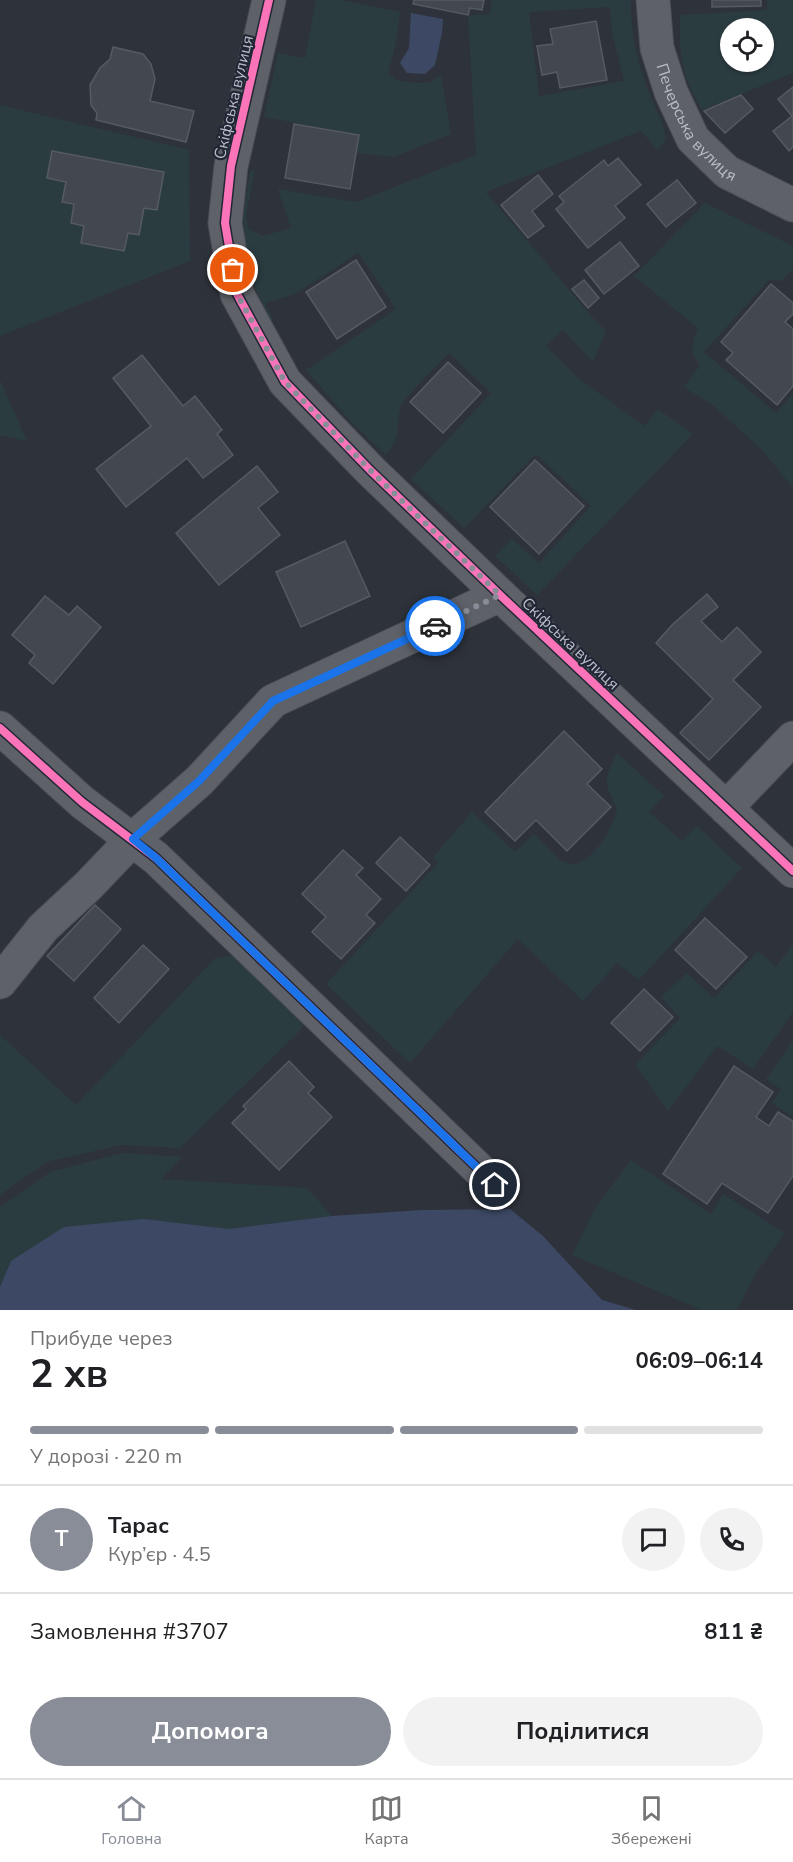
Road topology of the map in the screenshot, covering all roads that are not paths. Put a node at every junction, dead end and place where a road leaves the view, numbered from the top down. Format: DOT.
graph roads {
  1 [pos="269,0"];
  2 [pos="653,0"];
  3 [pos="793,205"];
  4 [pos="500,595"];
  5 [pos="0,728"];
  6 [pos="793,738"];
  7 [pos="726,808"];
  8 [pos="133,839"];
  9 [pos="793,871"];
  10 [pos="0,982"];
  11 [pos="495,1185"];
  1 -- 4 [label="street, Скіфська вулиця"];
  2 -- 3 [label="street, Печерська вулиця"];
  4 -- 7 [label="street, Скіфська вулиця"];
  4 -- 8 [label="street"];
  5 -- 8 [label="street"];
  6 -- 7 [label="street"];
  7 -- 9 [label="street, Скіфська вулиця"];
  8 -- 10 [label="street"];
  8 -- 11 [label="street"];
}
